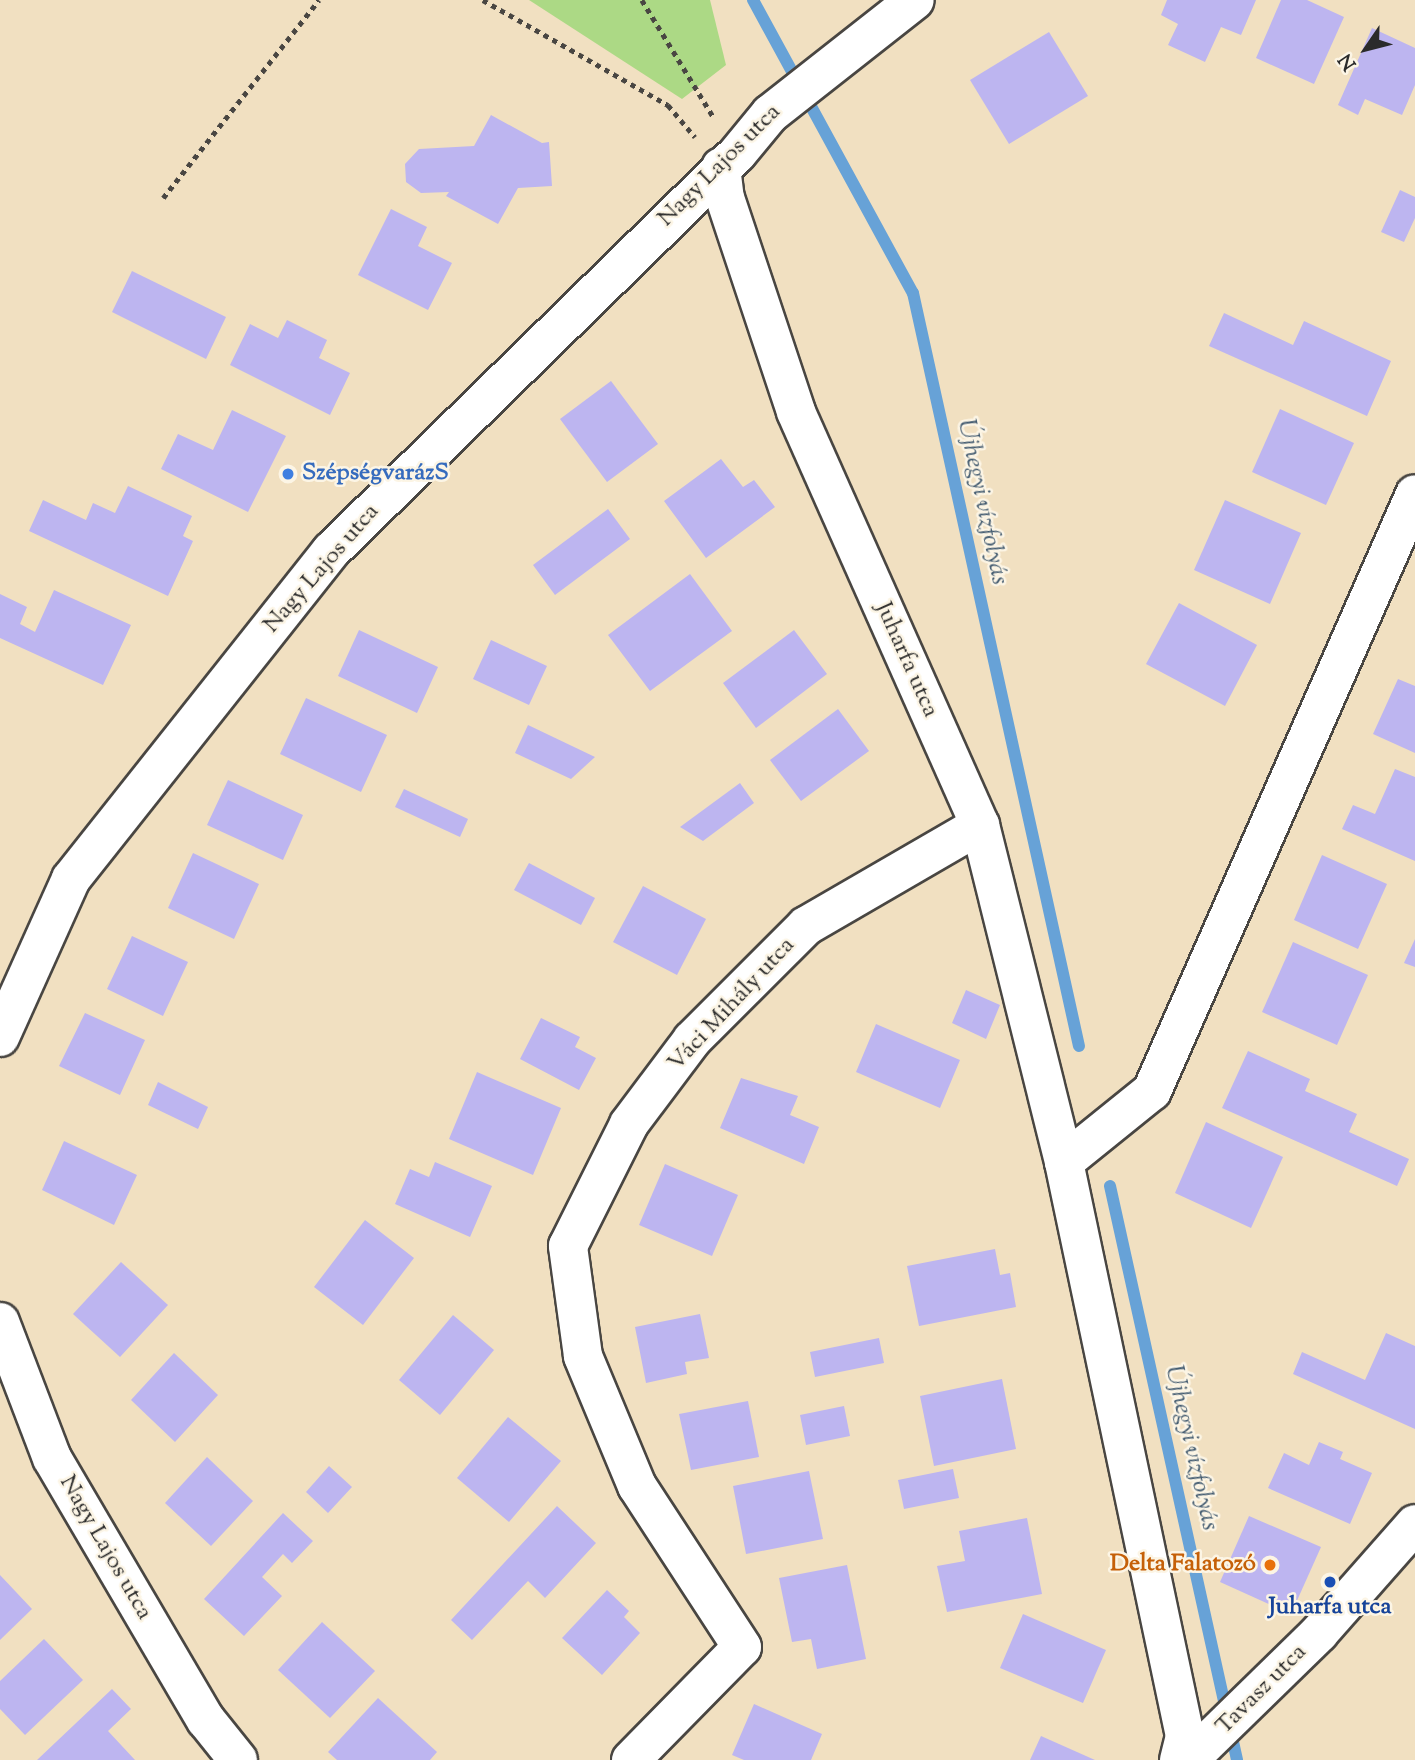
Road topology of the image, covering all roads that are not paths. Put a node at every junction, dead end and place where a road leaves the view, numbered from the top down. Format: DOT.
graph roads {
  1 [pos="915,0"];
  2 [pos="729,160"];
  3 [pos="1415,494"];
  4 [pos="979,825"];
  5 [pos="0,1037"];
  6 [pos="1065,1162"];
  7 [pos="0,1322"];
  8 [pos="1415,1524"];
  9 [pos="238,1760"];
  10 [pos="631,1760"];
  11 [pos="1179,1760"];
  12 [pos="1189,1760"];
  1 -- 2 [label="street, Nagy Lajos utca"];
  2 -- 4 [label="street, Juharfa utca"];
  2 -- 5 [label="street, Nagy Lajos utca"];
  3 -- 6 [label="street"];
  4 -- 6 [label="street, Juharfa utca"];
  4 -- 10 [label="street, Váci Mihály utca"];
  6 -- 11 [label="street, Juharfa utca"];
  7 -- 9 [label="street, Nagy Lajos utca"];
  8 -- 12 [label="street, Tavasz utca"];
}
